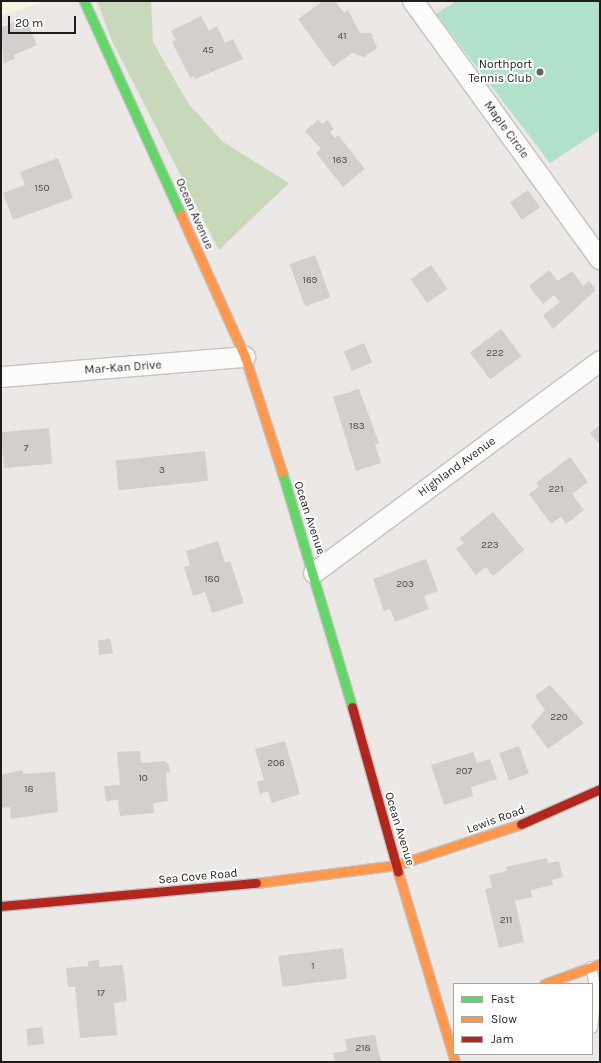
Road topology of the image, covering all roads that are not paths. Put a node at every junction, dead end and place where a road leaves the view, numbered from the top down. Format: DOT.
graph roads {
  1 [pos="84,1"];
  2 [pos="413,1"];
  3 [pos="600,259"];
  4 [pos="245,357"];
  5 [pos="600,361"];
  6 [pos="1,377"];
  7 [pos="314,573"];
  8 [pos="600,790"];
  9 [pos="397,865"];
  10 [pos="1,906"];
  11 [pos="595,965"];
  12 [pos="547,983"];
  13 [pos="453,1017"];
  14 [pos="593,1019"];
  15 [pos="444,1020"];
  16 [pos="453,1052"];
  1 -- 4 [label="main road, Ocean Avenue"];
  2 -- 3 [label="street, Maple Circle"];
  4 -- 6 [label="street, Mar-Kan Drive"];
  4 -- 7 [label="main road, Ocean Avenue"];
  5 -- 7 [label="street, Highland Avenue"];
  7 -- 9 [label="main road, Ocean Avenue"];
  8 -- 9 [label="main road, Lewis Road"];
  9 -- 10 [label="main road, Sea Cove Road"];
  9 -- 15 [label="main road, Ocean Avenue"];
  11 -- 12 [label="main road"];
  11 -- 14 [label="lane"];
  13 -- 15 [label="main road"];
  15 -- 16 [label="main road, Ocean Avenue"];
}
